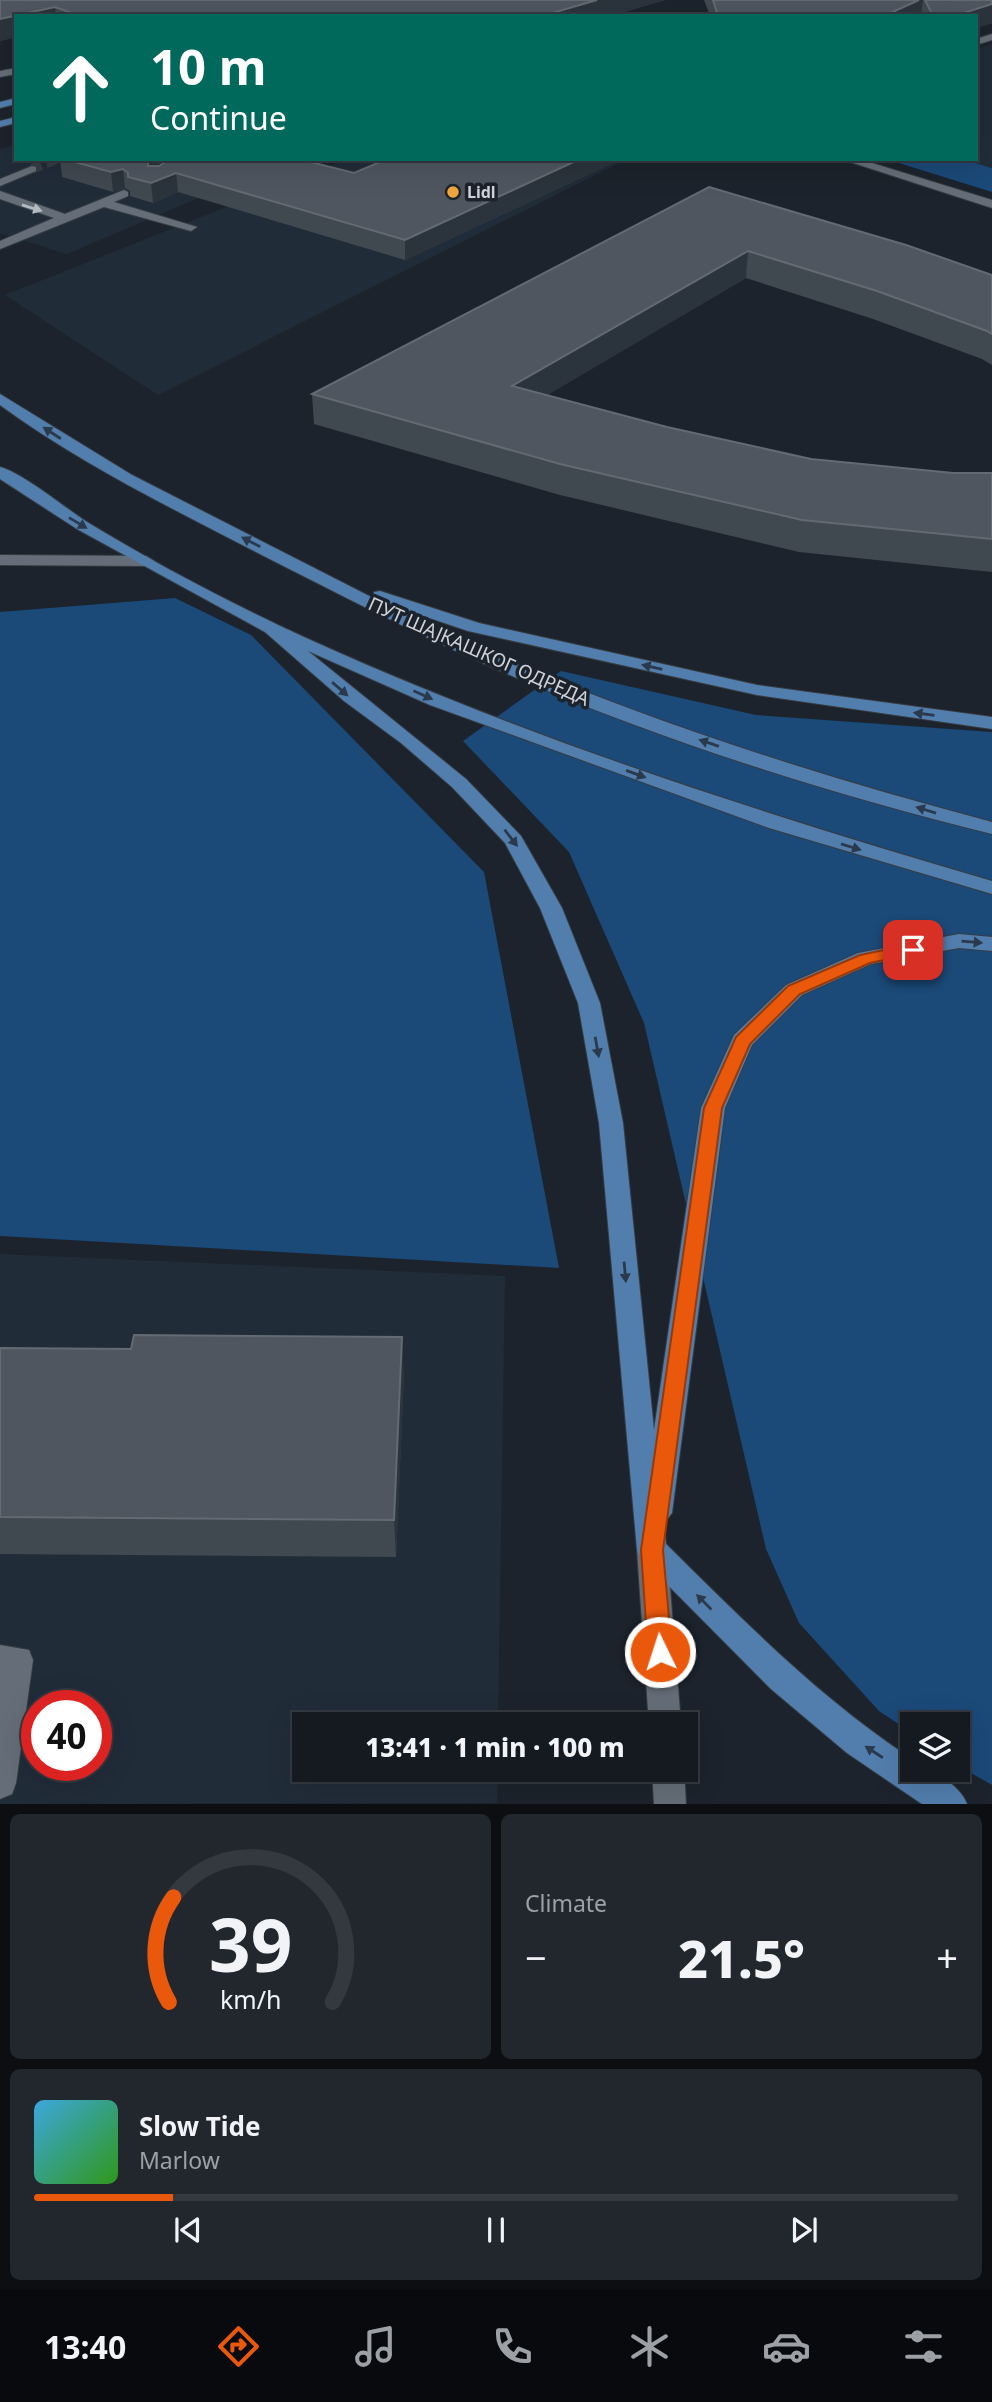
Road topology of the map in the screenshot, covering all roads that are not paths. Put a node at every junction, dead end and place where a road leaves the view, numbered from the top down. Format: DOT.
graph roads {
  1 [pos="852,161"];
  2 [pos="32,169"];
  3 [pos="0,183"];
  4 [pos="124,194"];
  5 [pos="0,195"];
  6 [pos="104,203"];
  7 [pos="992,204"];
  8 [pos="65,218"];
  9 [pos="191,227"];
  10 [pos="0,245"];
  11 [pos="0,398"];
  12 [pos="0,472"];
  13 [pos="0,560"];
  14 [pos="146,561"];
  15 [pos="312,573"];
  16 [pos="271,628"];
  17 [pos="992,723"];
  18 [pos="992,828"];
  19 [pos="992,888"];
  20 [pos="992,944"];
  21 [pos="652,1550"];
  22 [pos="0,1659"];
  23 [pos="664,1712"];
  24 [pos="669,1782"];
  25 [pos="0,1783"];
  26 [pos="670,1804"];
  27 [pos="951,1804"];
  1 -- 7 [label="street"];
  2 -- 3 [label="street"];
  4 -- 6 [label="street"];
  5 -- 8 [label="street, one-way"];
  6 -- 8 [label="street"];
  6 -- 9 [label="street"];
  8 -- 10 [label="street"];
  15 -- 11 [label="main road, ПУТ ШАЈКАШКОГ ОДРЕДА, one-way"];
  12 -- 14 [label="main road, one-way"];
  13 -- 14 [label="street"];
  14 -- 16 [label="main road"];
  17 -- 15 [label="main road, one-way"];
  18 -- 15 [label="main road, ПУТ ШАЈКАШКОГ ОДРЕДА, one-way"];
  16 -- 19 [label="main road, one-way"];
  16 -- 21 [label="main road, one-way"];
  21 -- 20 [label="main road, one-way"];
  21 -- 23 [label="street"];
  27 -- 21 [label="main road, one-way"];
  22 -- 25 [label="street"];
  24 -- 26 [label="street"];
}
